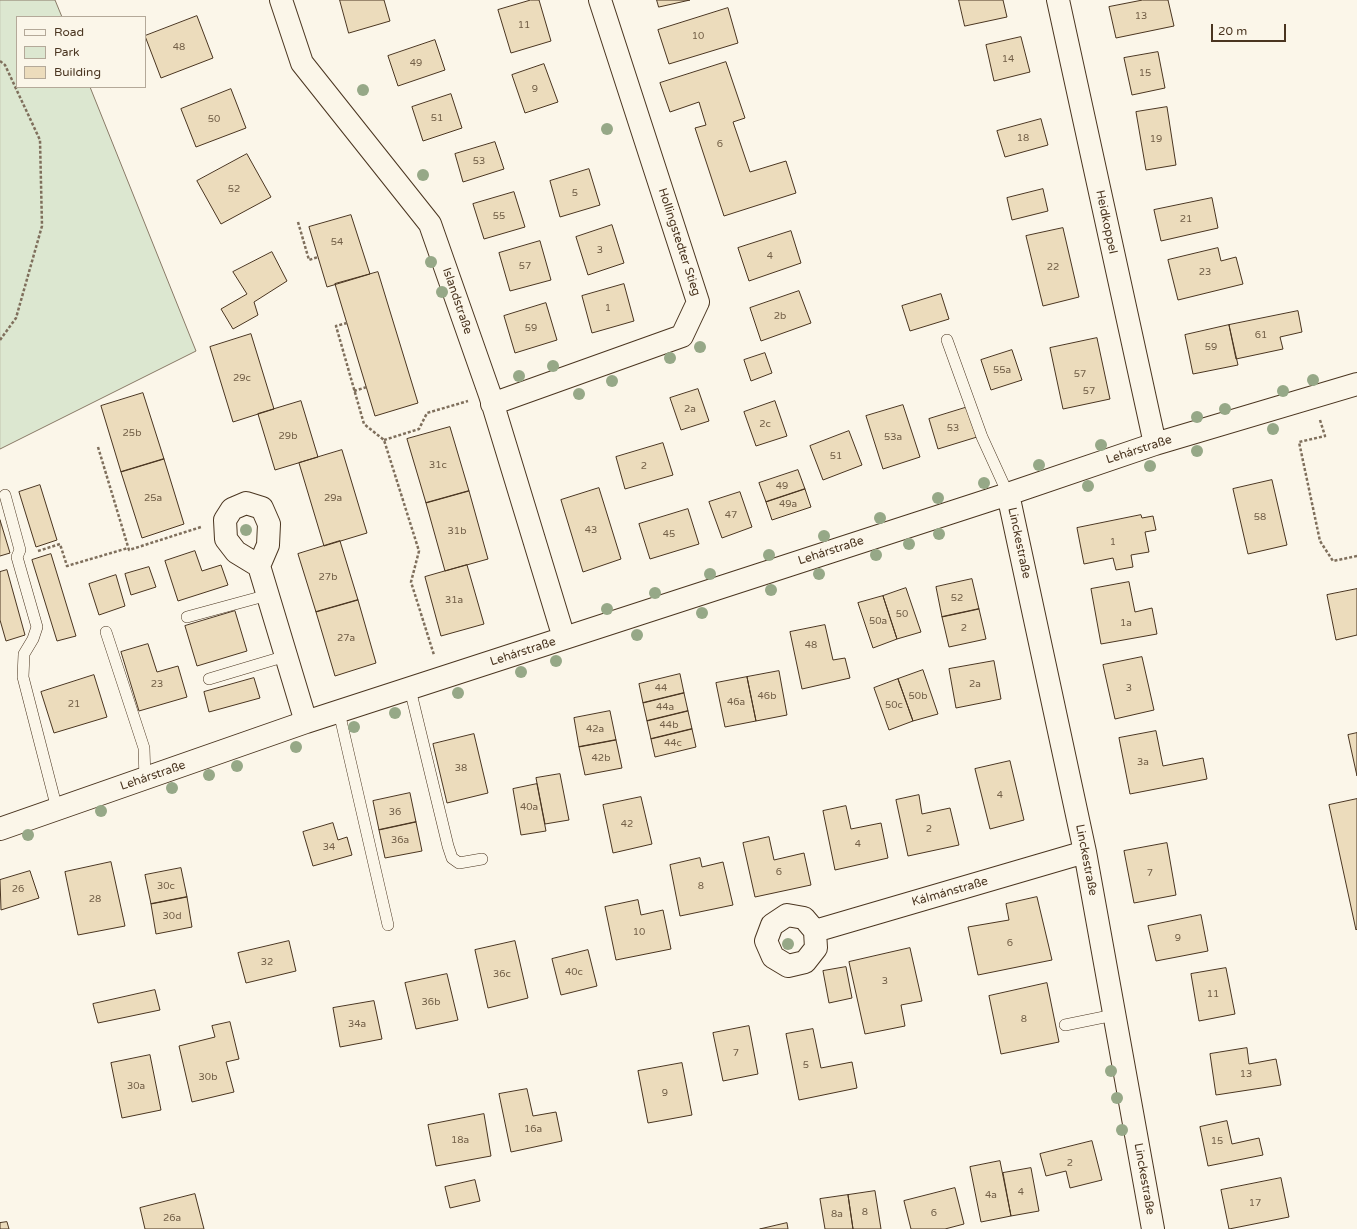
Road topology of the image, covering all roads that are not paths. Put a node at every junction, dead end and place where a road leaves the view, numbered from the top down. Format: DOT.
graph roads {
  1 [pos="281,0"];
  2 [pos="600,0"];
  3 [pos="1058,0"];
  4 [pos="947,340"];
  5 [pos="1357,384"];
  6 [pos="491,399"];
  7 [pos="1155,444"];
  8 [pos="1008,494"];
  9 [pos="5,495"];
  10 [pos="259,566"];
  11 [pos="268,595"];
  12 [pos="187,616"];
  13 [pos="106,632"];
  14 [pos="564,638"];
  15 [pos="286,656"];
  16 [pos="209,679"];
  17 [pos="410,689"];
  18 [pos="339,712"];
  19 [pos="306,722"];
  20 [pos="145,779"];
  21 [pos="57,809"];
  22 [pos="0,829"];
  23 [pos="1085,852"];
  24 [pos="482,859"];
  25 [pos="388,925"];
  26 [pos="815,931"];
  27 [pos="1114,1015"];
  28 [pos="1065,1025"];
  29 [pos="1153,1229"];
  1 -- 6 [label="street, Islandstraße"];
  2 -- 6 [label="street, Hollingstedter Stieg"];
  3 -- 7 [label="street, Heidkoppel"];
  4 -- 8 [label="lane"];
  5 -- 7 [label="street, Lehárstraße"];
  6 -- 14 [label="street, Islandstraße"];
  7 -- 8 [label="street, Lehárstraße"];
  8 -- 14 [label="street, Lehárstraße"];
  8 -- 23 [label="street, Linckestraße"];
  9 -- 21 [label="lane"];
  10 -- 10 [label="street"];
  10 -- 11 [label="street"];
  11 -- 12 [label="lane"];
  11 -- 15 [label="street"];
  13 -- 20 [label="lane"];
  14 -- 17 [label="street, Lehárstraße"];
  15 -- 16 [label="lane"];
  15 -- 19 [label="street"];
  17 -- 18 [label="street, Lehárstraße"];
  17 -- 24 [label="lane"];
  18 -- 19 [label="street, Lehárstraße"];
  18 -- 25 [label="lane"];
  19 -- 20 [label="street, Lehárstraße"];
  20 -- 21 [label="street, Lehárstraße"];
  21 -- 22 [label="street, Lehárstraße"];
  23 -- 26 [label="street, Kálmánstraße"];
  23 -- 27 [label="street, Linckestraße"];
  27 -- 28 [label="lane"];
  27 -- 29 [label="street, Linckestraße"];
}
